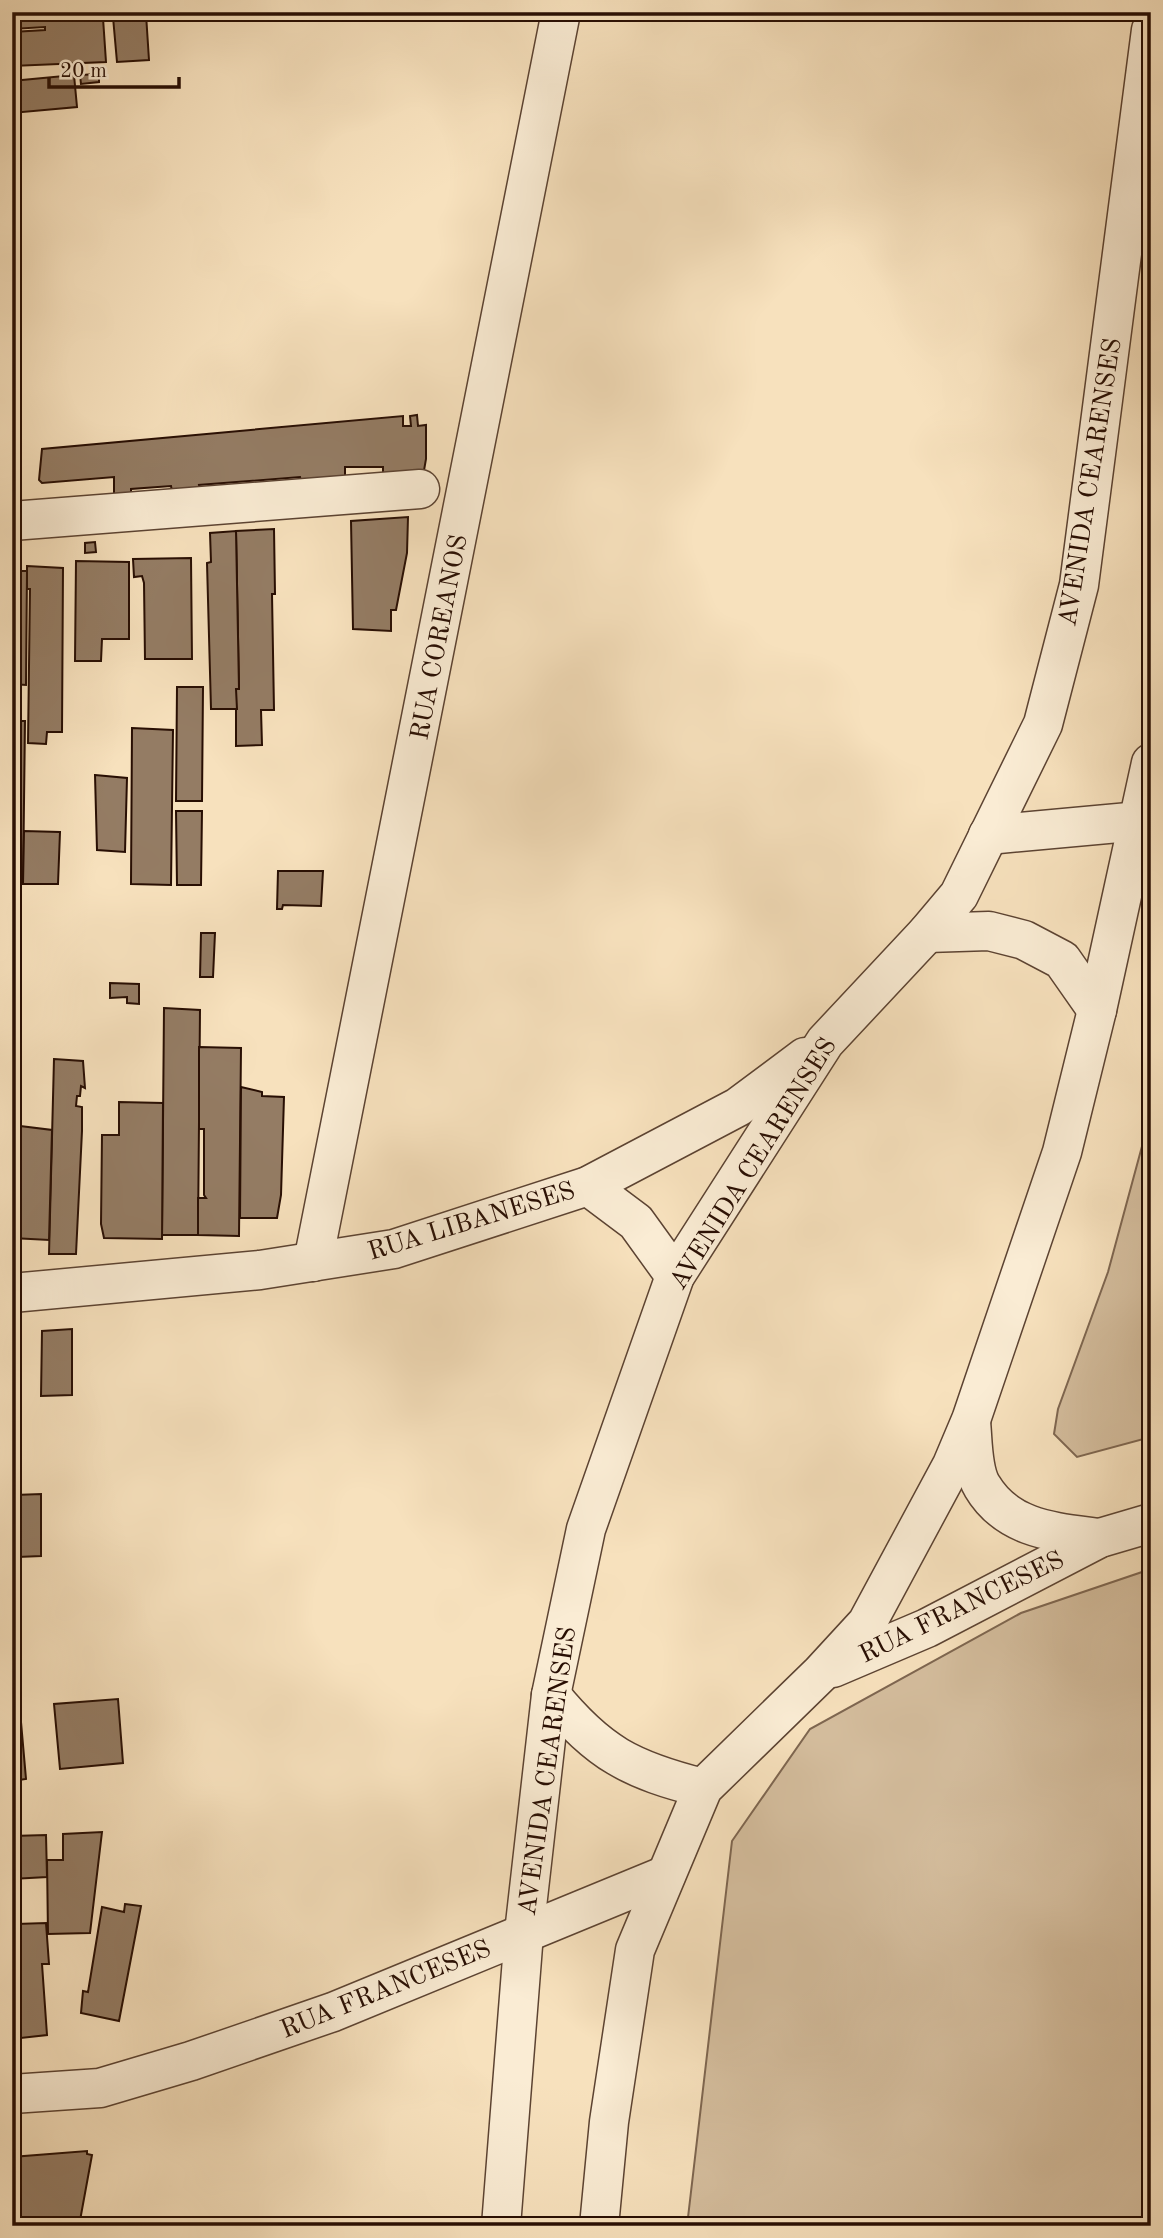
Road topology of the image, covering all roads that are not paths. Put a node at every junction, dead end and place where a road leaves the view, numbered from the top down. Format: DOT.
graph roads {
  1 [pos="561,12"];
  2 [pos="1151,30"];
  3 [pos="420,489"];
  4 [pos="12,521"];
  5 [pos="1151,763"];
  6 [pos="1145,820"];
  7 [pos="988,835"];
  8 [pos="927,933"];
  9 [pos="1097,1010"];
  10 [pos="825,1042"];
  11 [pos="588,1186"];
  12 [pos="313,1262"];
  13 [pos="675,1276"];
  14 [pos="12,1293"];
  15 [pos="971,1420"];
  16 [pos="1151,1523"];
  17 [pos="1100,1538"];
  18 [pos="821,1673"];
  19 [pos="551,1695"];
  20 [pos="703,1788"];
  21 [pos="666,1875"];
  22 [pos="524,1933"];
  23 [pos="12,2094"];
  24 [pos="501,2226"];
  25 [pos="599,2226"];
  1 -- 12 [label="street, RUA COREANOS"];
  2 -- 7 [label="street, AVENIDA CEARENSES"];
  3 -- 4 [label="street"];
  5 -- 6 [label="street"];
  6 -- 7 [label="street"];
  6 -- 9 [label="street"];
  7 -- 8 [label="street, AVENIDA CEARENSES"];
  8 -- 9 [label="street"];
  8 -- 10 [label="street, AVENIDA CEARENSES"];
  9 -- 15 [label="street"];
  10 -- 11 [label="street, RUA LIBANESES"];
  10 -- 13 [label="street, AVENIDA CEARENSES"];
  11 -- 12 [label="street, RUA LIBANESES"];
  11 -- 13 [label="street, RUA LIBANESES"];
  12 -- 14 [label="street, RUA LIBANESES"];
  13 -- 19 [label="street, AVENIDA CEARENSES"];
  15 -- 17 [label="street, RUA FRANCESES"];
  15 -- 18 [label="street"];
  16 -- 17 [label="street, RUA FRANCESES"];
  17 -- 18 [label="street, RUA FRANCESES"];
  18 -- 20 [label="street"];
  19 -- 20 [label="street"];
  19 -- 22 [label="street, AVENIDA CEARENSES"];
  20 -- 21 [label="street"];
  21 -- 22 [label="street, RUA FRANCESES"];
  21 -- 25 [label="street"];
  22 -- 23 [label="street, RUA FRANCESES"];
  22 -- 24 [label="street, AVENIDA CEARENSES"];
}
